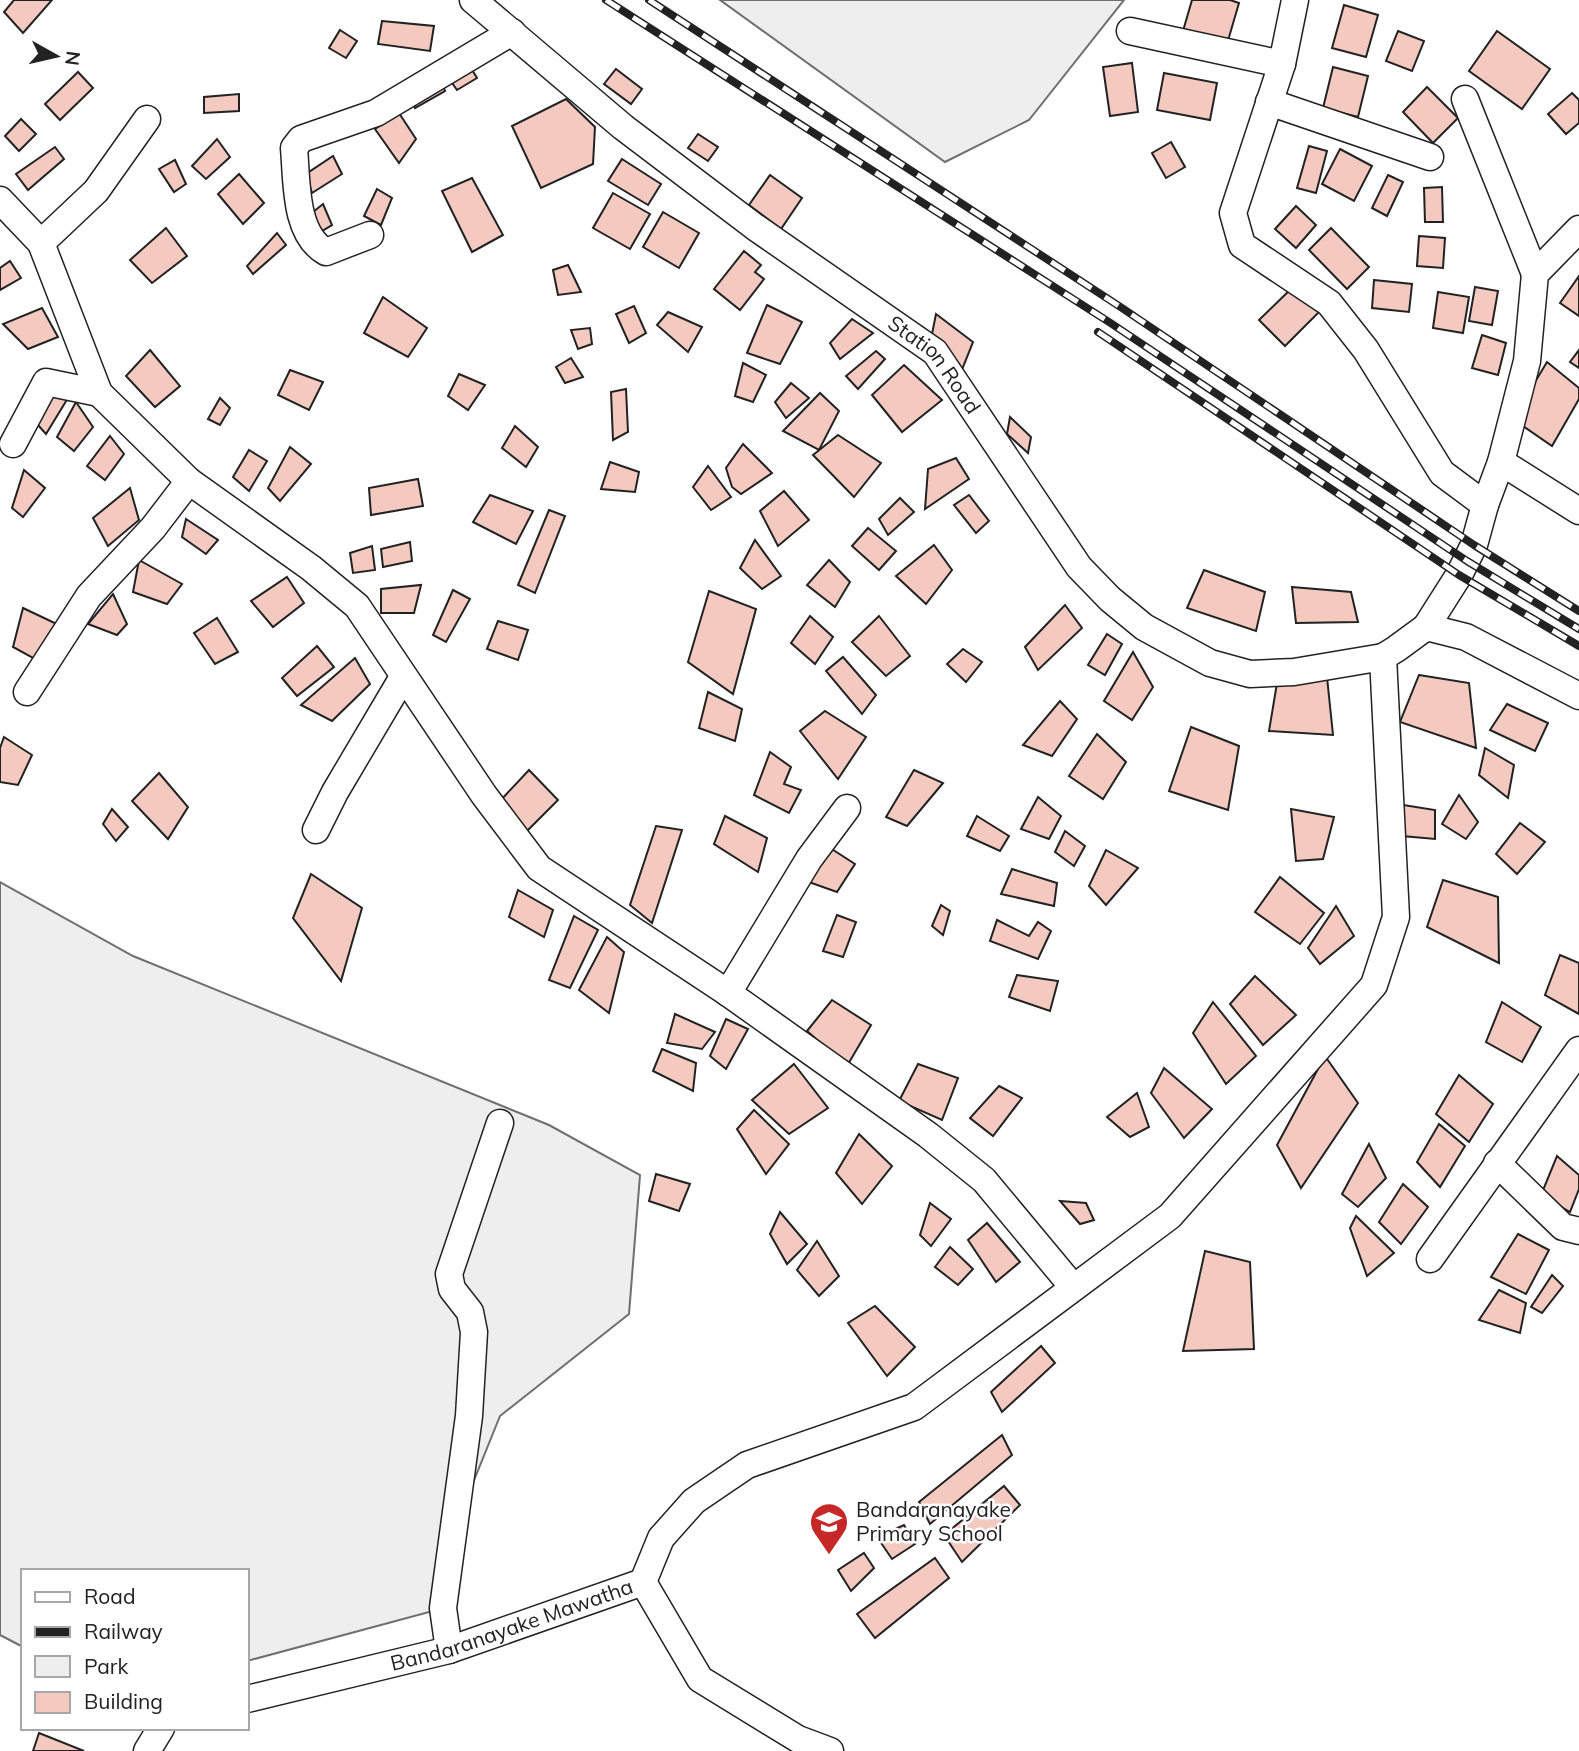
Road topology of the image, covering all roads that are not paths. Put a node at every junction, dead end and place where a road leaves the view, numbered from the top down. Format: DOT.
graph roads {
  1 [pos="473,0"];
  2 [pos="1295,0"];
  3 [pos="1130,31"];
  4 [pos="512,32"];
  5 [pos="1282,64"];
  6 [pos="1465,99"];
  7 [pos="1269,102"];
  8 [pos="147,119"];
  9 [pos="1430,157"];
  10 [pos="0,200"];
  11 [pos="1579,229"];
  12 [pos="370,235"];
  13 [pos="41,243"];
  14 [pos="1535,274"];
  15 [pos="99,393"];
  16 [pos="13,444"];
  17 [pos="1501,462"];
  18 [pos="189,481"];
  19 [pos="1485,505"];
  20 [pos="1579,511"];
  21 [pos="1426,627"];
  22 [pos="1382,657"];
  23 [pos="404,677"];
  24 [pos="27,692"];
  25 [pos="1579,696"];
  26 [pos="847,808"];
  27 [pos="316,830"];
  28 [pos="728,993"];
  29 [pos="1579,1050"];
  30 [pos="500,1123"];
  31 [pos="1497,1163"];
  32 [pos="1579,1231"];
  33 [pos="1430,1259"];
  34 [pos="1073,1287"];
  35 [pos="643,1582"];
  36 [pos="449,1650"];
  37 [pos="248,1699"];
  38 [pos="159,1730"];
  39 [pos="147,1751"];
  40 [pos="830,1751"];
  1 -- 4 [label="street, Station Road"];
  2 -- 5 [label="street"];
  3 -- 5 [label="street"];
  4 -- 12 [label="street"];
  4 -- 22 [label="street, Station Road"];
  5 -- 7 [label="street"];
  6 -- 14 [label="street"];
  7 -- 9 [label="street"];
  7 -- 19 [label="street"];
  8 -- 13 [label="street"];
  10 -- 13 [label="street"];
  11 -- 14 [label="street"];
  13 -- 15 [label="street"];
  14 -- 17 [label="street"];
  15 -- 16 [label="street"];
  15 -- 18 [label="street"];
  17 -- 19 [label="street"];
  17 -- 20 [label="street"];
  18 -- 23 [label="street"];
  18 -- 24 [label="street"];
  19 -- 21 [label="street"];
  21 -- 22 [label="street"];
  21 -- 25 [label="street"];
  22 -- 34 [label="street"];
  23 -- 27 [label="street"];
  23 -- 28 [label="street"];
  26 -- 28 [label="street"];
  28 -- 34 [label="street"];
  29 -- 31 [label="street"];
  30 -- 36 [label="street"];
  31 -- 32 [label="street"];
  31 -- 33 [label="street"];
  34 -- 35 [label="street"];
  35 -- 36 [label="street, Bandaranayake Mawatha"];
  35 -- 40 [label="street, Bandaranayake Mawatha"];
  36 -- 37 [label="street, Bandaranayake Mawatha"];
  38 -- 39 [label="street"];
}
